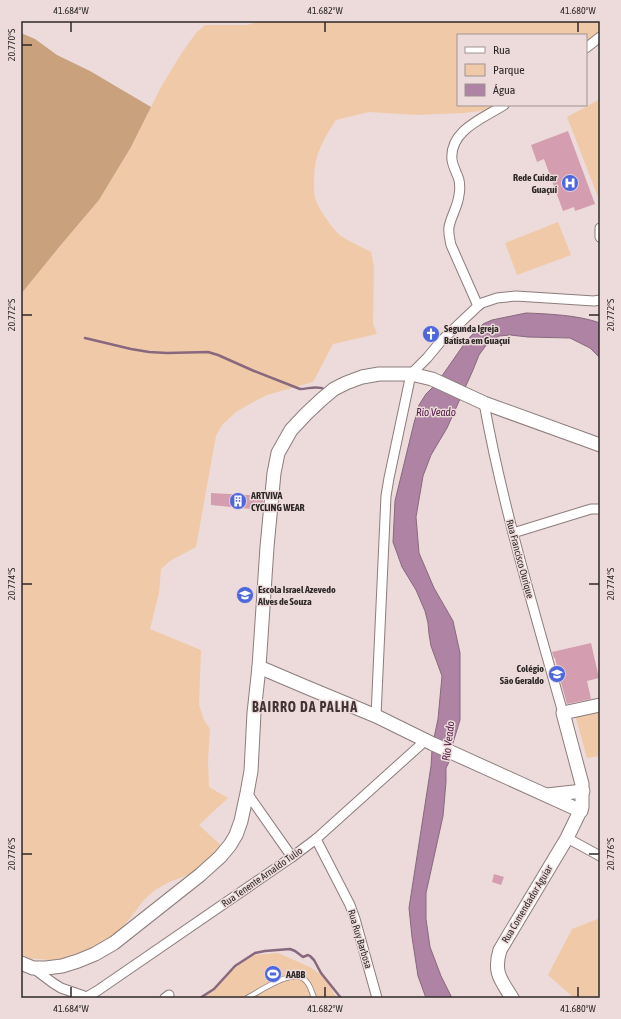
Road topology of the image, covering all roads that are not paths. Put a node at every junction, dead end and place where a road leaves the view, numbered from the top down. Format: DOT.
graph roads {
  1 [pos="600,37"];
  2 [pos="587,47"];
  3 [pos="502,106"];
  4 [pos="600,228"];
  5 [pos="600,236"];
  6 [pos="598,302"];
  7 [pos="478,306"];
  8 [pos="411,374"];
  9 [pos="484,403"];
  10 [pos="600,445"];
  11 [pos="600,508"];
  12 [pos="513,533"];
  13 [pos="259,667"];
  14 [pos="600,705"];
  15 [pos="563,713"];
  16 [pos="376,716"];
  17 [pos="429,742"];
  18 [pos="583,791"];
  19 [pos="247,793"];
  20 [pos="546,795"];
  21 [pos="581,811"];
  22 [pos="567,838"];
  23 [pos="316,839"];
  24 [pos="600,856"];
  25 [pos="292,857"];
  26 [pos="27,966"];
  27 [pos="100,994"];
  28 [pos="86,997"];
  29 [pos="247,998"];
  30 [pos="314,998"];
  31 [pos="377,998"];
  32 [pos="512,998"];
  1 -- 2 [label="street"];
  3 -- 7 [label="street"];
  4 -- 5 [label="street"];
  6 -- 7 [label="street"];
  7 -- 8 [label="street"];
  8 -- 9 [label="street"];
  8 -- 13 [label="street"];
  8 -- 16 [label="street"];
  9 -- 10 [label="street"];
  9 -- 12 [label="street, Rua Francisco Ourique"];
  11 -- 12 [label="street"];
  12 -- 15 [label="street, Rua Francisco Ourique"];
  13 -- 16 [label="street"];
  13 -- 19 [label="street"];
  14 -- 15 [label="street"];
  15 -- 18 [label="street"];
  16 -- 17 [label="street"];
  17 -- 20 [label="street"];
  17 -- 23 [label="street, Rua Tenente Arnaldo Tulio"];
  18 -- 20 [label="street"];
  18 -- 21 [label="street"];
  19 -- 25 [label="street"];
  19 -- 26 [label="street"];
  20 -- 21 [label="street"];
  21 -- 22 [label="street, Rua Comendador Aguiar"];
  22 -- 24 [label="street"];
  22 -- 32 [label="street, Rua Comendador Aguiar"];
  23 -- 25 [label="street, Rua Tenente Arnaldo Tulio"];
  23 -- 31 [label="street, Rua Ruy Barbosa"];
  25 -- 27 [label="street, Rua Tenente Arnaldo Tulio"];
  26 -- 28 [label="street"];
  27 -- 28 [label="street, Rua Tenente Arnaldo Tulio"];
  29 -- 30 [label="lane"];
}
